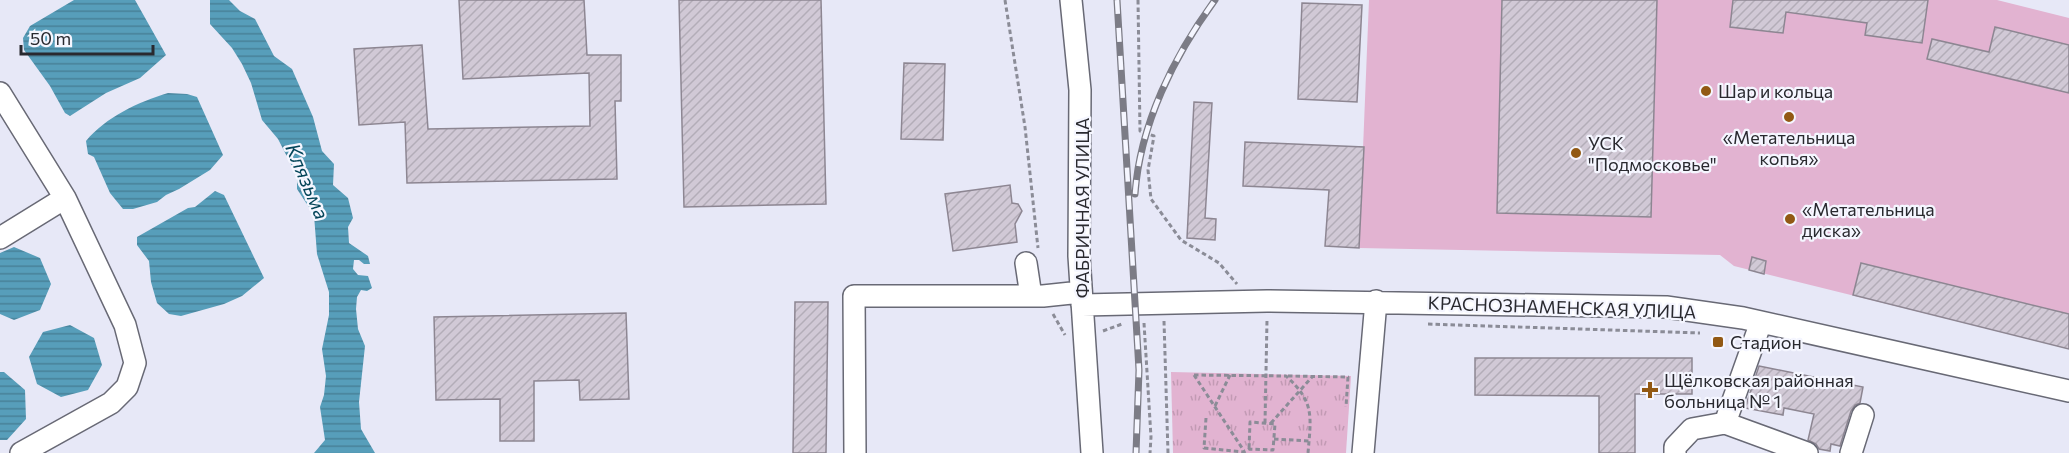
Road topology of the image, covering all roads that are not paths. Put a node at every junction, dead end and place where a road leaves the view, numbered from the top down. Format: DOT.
graph roads {
  1 [pos="1071,0"];
  2 [pos="0,93"];
  3 [pos="64,198"];
  4 [pos="0,238"];
  5 [pos="1032,257"];
  6 [pos="1031,296"];
  7 [pos="1081,298"];
  8 [pos="1376,301"];
  9 [pos="1761,322"];
  10 [pos="2069,391"];
  11 [pos="1863,415"];
  12 [pos="1725,423"];
  13 [pos="21,453"];
  14 [pos="855,453"];
  15 [pos="1092,453"];
  16 [pos="1363,453"];
  17 [pos="1675,453"];
  18 [pos="1807,453"];
  19 [pos="1851,453"];
  1 -- 7 [label="street, ФАБРИЧНАЯ УЛИЦА"];
  2 -- 3 [label="street"];
  3 -- 4 [label="street"];
  3 -- 13 [label="street"];
  5 -- 6 [label="street"];
  6 -- 7 [label="street, КРАСНОЗНАМЕНСКАЯ УЛИЦА"];
  6 -- 14 [label="street, КРАСНОЗНАМЕНСКАЯ УЛИЦА"];
  7 -- 8 [label="street, КРАСНОЗНАМЕНСКАЯ УЛИЦА"];
  7 -- 15 [label="street, ФАБРИЧНАЯ УЛИЦА"];
  8 -- 9 [label="street, КРАСНОЗНАМЕНСКАЯ УЛИЦА"];
  8 -- 16 [label="street"];
  9 -- 10 [label="street, КРАСНОЗНАМЕНСКАЯ УЛИЦА"];
  9 -- 12 [label="street"];
  11 -- 19 [label="street"];
  12 -- 17 [label="street"];
  12 -- 18 [label="street"];
}
